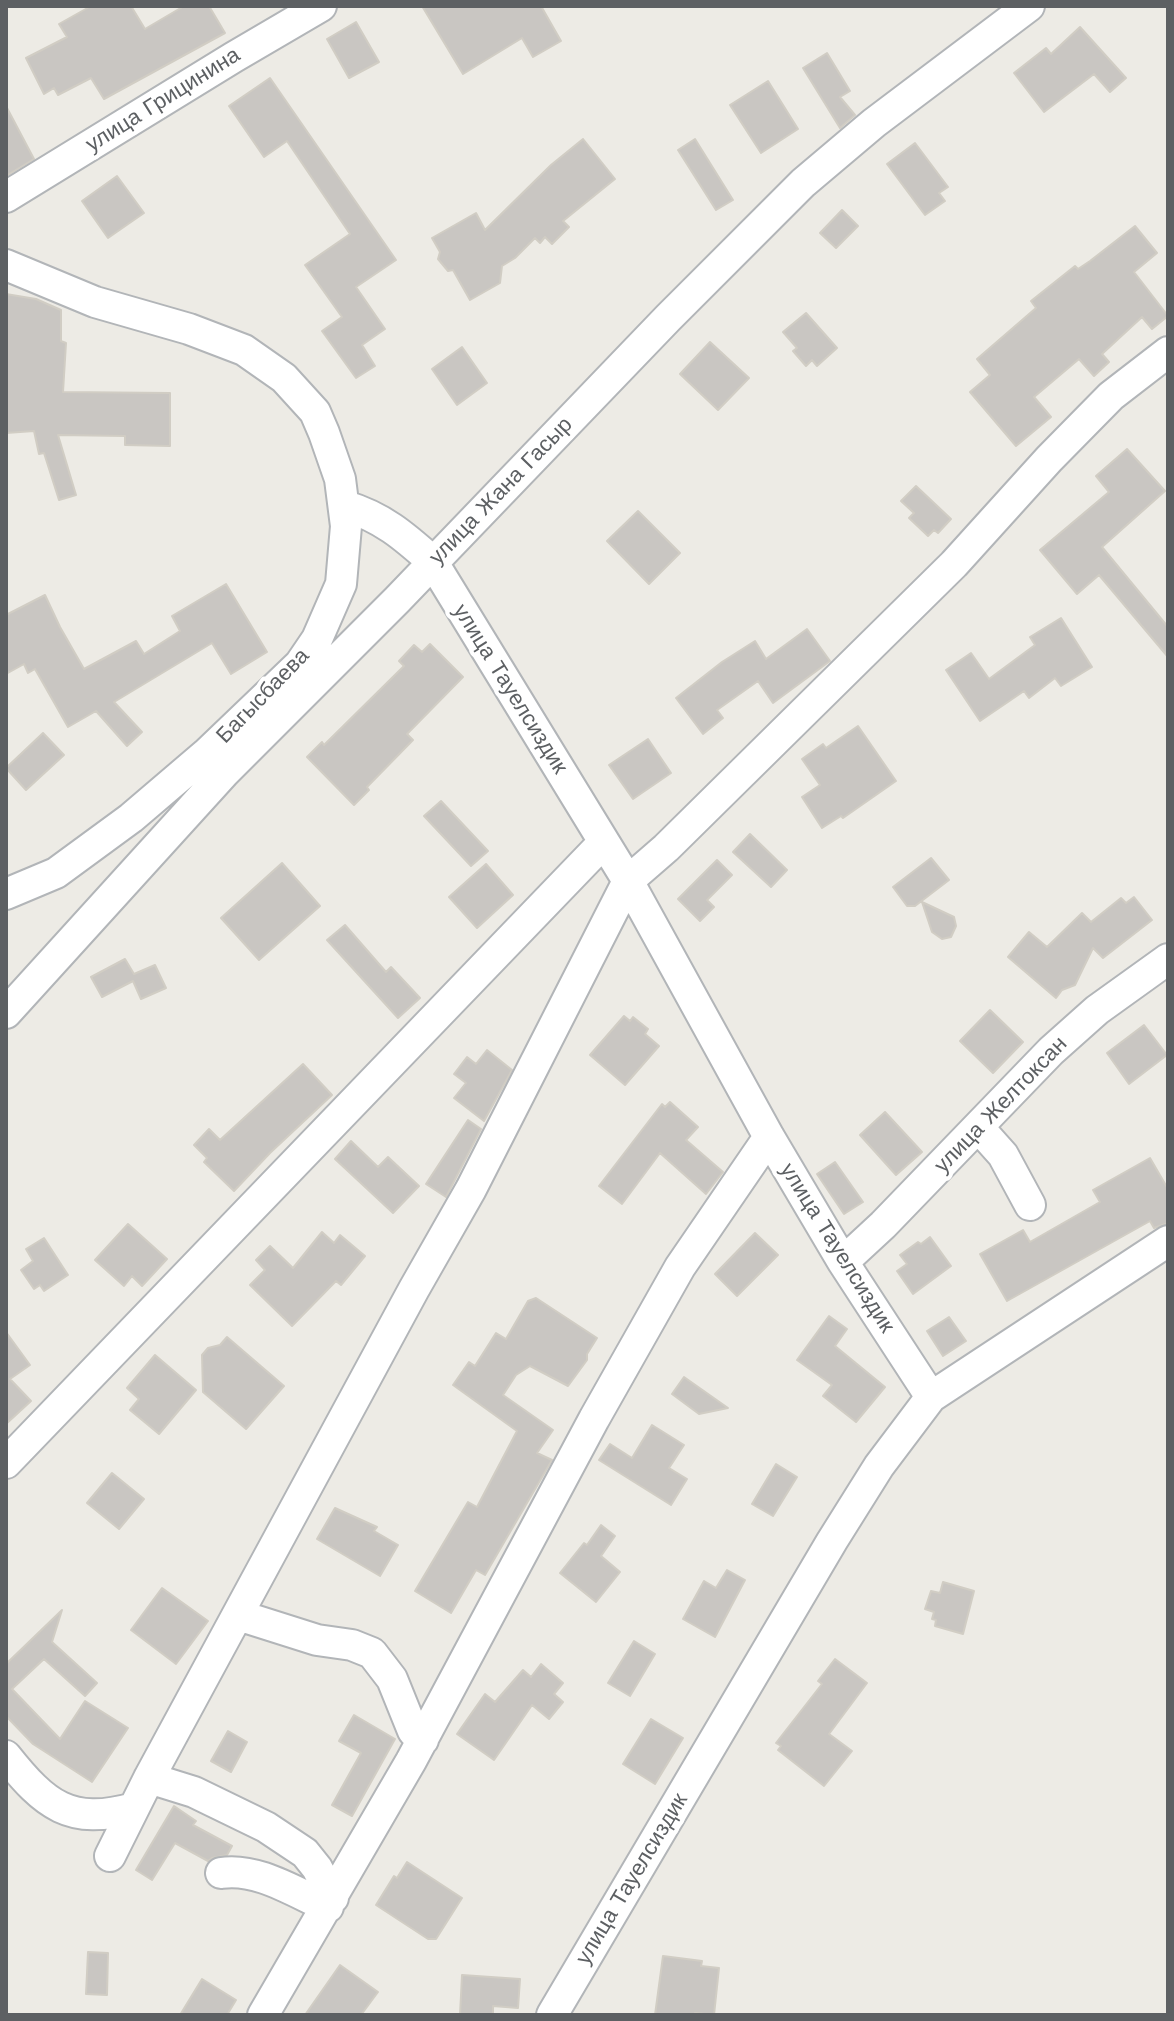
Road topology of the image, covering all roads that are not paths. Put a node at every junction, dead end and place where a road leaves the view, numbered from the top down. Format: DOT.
graph roads {
  1 [pos="321,6"];
  2 [pos="1029,6"];
  3 [pos="6,197"];
  4 [pos="6,265"];
  5 [pos="1168,352"];
  6 [pos="345,506"];
  7 [pos="432,561"];
  8 [pos="328,648"];
  9 [pos="215,764"];
  10 [pos="604,842"];
  11 [pos="66,866"];
  12 [pos="628,881"];
  13 [pos="6,894"];
  14 [pos="105,902"];
  15 [pos="1168,959"];
  16 [pos="6,1013"];
  17 [pos="978,1127"];
  18 [pos="769,1137"];
  19 [pos="1030,1205"];
  20 [pos="1168,1241"];
  21 [pos="843,1262"];
  22 [pos="931,1397"];
  23 [pos="6,1463"];
  24 [pos="238,1615"];
  25 [pos="423,1740"];
  26 [pos="6,1756"];
  27 [pos="149,1778"];
  28 [pos="134,1808"];
  29 [pos="110,1856"];
  30 [pos="221,1873"];
  31 [pos="330,1902"];
  32 [pos="263,2015"];
  33 [pos="552,2015"];
  1 -- 3 [label="street, улица Грицинина"];
  2 -- 7 [label="street, улица Жана Гасыр"];
  4 -- 6 [label="street, Багысбаева"];
  5 -- 12 [label="street"];
  6 -- 7 [label="street, улица Тауелсиздик"];
  6 -- 8 [label="street, Багысбаева"];
  7 -- 8 [label="street, улица Жана Гасыр"];
  7 -- 10 [label="street, улица Тауелсиздик"];
  8 -- 9 [label="street, Багысбаева"];
  9 -- 11 [label="street, Багысбаева"];
  9 -- 14 [label="street"];
  10 -- 12 [label="street, улица Тауелсиздик"];
  10 -- 23 [label="street"];
  11 -- 13 [label="street, Багысбаева"];
  11 -- 14 [label="street"];
  12 -- 18 [label="street, улица Тауелсиздик"];
  12 -- 24 [label="street"];
  14 -- 16 [label="street"];
  15 -- 17 [label="street, улица Желтоксан"];
  17 -- 19 [label="street"];
  17 -- 21 [label="street, улица Желтоксан"];
  18 -- 21 [label="street, улица Тауелсиздик"];
  18 -- 25 [label="street"];
  20 -- 22 [label="street"];
  21 -- 22 [label="street, улица Тауелсиздик"];
  22 -- 33 [label="street, улица Тауелсиздик"];
  24 -- 25 [label="street"];
  24 -- 27 [label="street"];
  25 -- 31 [label="street"];
  26 -- 28 [label="street"];
  27 -- 28 [label="street"];
  27 -- 31 [label="street"];
  28 -- 29 [label="street"];
  30 -- 31 [label="street"];
  31 -- 32 [label="street"];
}
